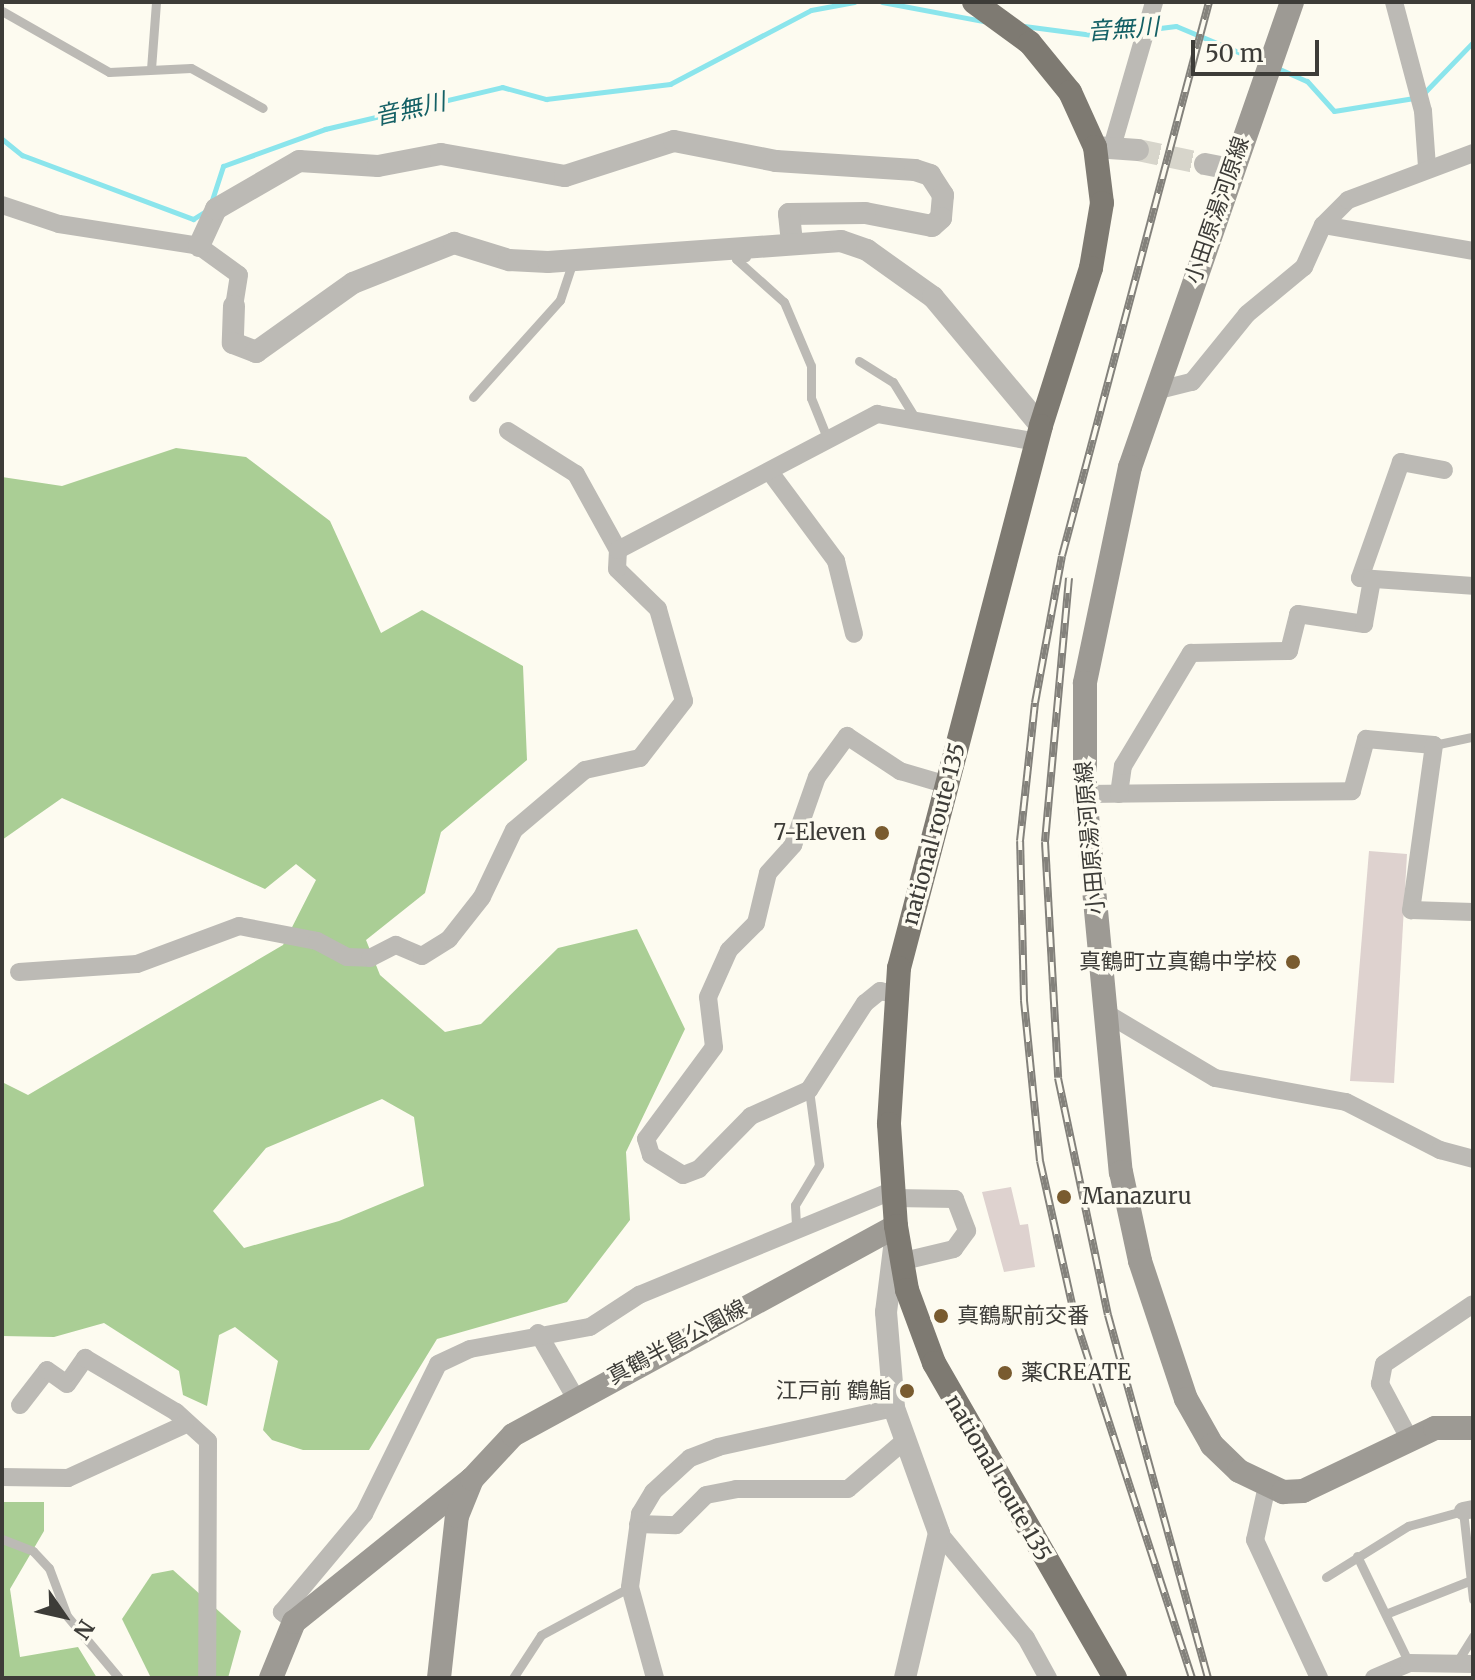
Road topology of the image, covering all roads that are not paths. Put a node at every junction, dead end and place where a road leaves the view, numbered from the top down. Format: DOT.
graph roads {
  1 [pos="156,2"];
  2 [pos="974,2"];
  3 [pos="1154,2"];
  4 [pos="1292,2"];
  5 [pos="1394,2"];
  6 [pos="2,11"];
  7 [pos="151,69"];
  8 [pos="263,108"];
  9 [pos="1104,147"];
  10 [pos="1138,150"];
  11 [pos="1473,153"];
  12 [pos="1205,164"];
  13 [pos="1427,167"];
  14 [pos="1231,169"];
  15 [pos="2,205"];
  16 [pos="1323,225"];
  17 [pos="765,243"];
  18 [pos="792,243"];
  19 [pos="199,246"];
  20 [pos="1473,251"];
  21 [pos="573,261"];
  22 [pos="234,306"];
  23 [pos="859,361"];
  24 [pos="1155,391"];
  25 [pos="473,397"];
  26 [pos="917,421"];
  27 [pos="508,431"];
  28 [pos="1039,434"];
  29 [pos="828,440"];
  30 [pos="1444,470"];
  31 [pos="770,472"];
  32 [pos="618,550"];
  33 [pos="1372,580"];
  34 [pos="1473,586"];
  35 [pos="854,634"];
  36 [pos="1473,737"];
  37 [pos="1434,745"];
  38 [pos="947,785"];
  39 [pos="1085,794"];
  40 [pos="1119,794"];
  41 [pos="1473,912"];
  42 [pos="19,972"];
  43 [pos="895,994"];
  44 [pos="1106,1013"];
  45 [pos="809,1090"];
  46 [pos="1473,1159"];
  47 [pos="894,1194"];
  48 [pos="796,1225"];
  49 [pos="896,1226"];
  50 [pos="900,1262"];
  51 [pos="1473,1304"];
  52 [pos="538,1333"];
  53 [pos="575,1397"];
  54 [pos="20,1405"];
  55 [pos="894,1408"];
  56 [pos="184,1425"];
  57 [pos="1473,1428"];
  58 [pos="1410,1440"];
  59 [pos="903,1442"];
  60 [pos="2,1477"];
  61 [pos="472,1479"];
  62 [pos="1267,1486"];
  63 [pos="1468,1510"];
  64 [pos="638,1524"];
  65 [pos="939,1533"];
  66 [pos="2,1539"];
  67 [pos="1357,1556"];
  68 [pos="1326,1577"];
  69 [pos="1469,1581"];
  70 [pos="630,1587"];
  71 [pos="1473,1599"];
  72 [pos="1388,1613"];
  73 [pos="294,1622"];
  74 [pos="1473,1636"];
  75 [pos="1409,1663"];
  76 [pos="1462,1668"];
  77 [pos="119,1678"];
  78 [pos="207,1678"];
  79 [pos="271,1678"];
  80 [pos="439,1678"];
  81 [pos="513,1678"];
  82 [pos="655,1678"];
  83 [pos="905,1678"];
  84 [pos="1048,1678"];
  85 [pos="1115,1678"];
  86 [pos="1319,1678"];
  87 [pos="1374,1678"];
  1 -- 7 [label="lane"];
  2 -- 9 [label="highway, national route 135"];
  3 -- 9 [label="street"];
  4 -- 14 [label="main road, 小田原湯河原線"];
  5 -- 13 [label="street"];
  6 -- 7 [label="lane"];
  7 -- 8 [label="lane"];
  9 -- 10 [label="street"];
  9 -- 28 [label="highway, national route 135"];
  11 -- 13 [label="street"];
  12 -- 14 [label="street"];
  13 -- 16 [label="street"];
  14 -- 24 [label="main road, 小田原湯河原線"];
  15 -- 19 [label="street"];
  16 -- 20 [label="street"];
  16 -- 24 [label="street"];
  17 -- 18 [label="street"];
  17 -- 21 [label="street"];
  17 -- 29 [label="lane"];
  18 -- 19 [label="street"];
  18 -- 28 [label="street"];
  19 -- 22 [label="street"];
  21 -- 22 [label="street"];
  21 -- 25 [label="lane"];
  23 -- 26 [label="lane"];
  24 -- 39 [label="main road, 小田原湯河原線"];
  26 -- 28 [label="street"];
  26 -- 29 [label="street"];
  27 -- 32 [label="street"];
  28 -- 38 [label="highway, national route 135"];
  29 -- 31 [label="street"];
  30 -- 33 [label="street"];
  31 -- 32 [label="street"];
  31 -- 35 [label="street"];
  32 -- 42 [label="street"];
  33 -- 34 [label="street"];
  33 -- 40 [label="street"];
  36 -- 37 [label="lane"];
  37 -- 40 [label="street"];
  37 -- 41 [label="street"];
  38 -- 43 [label="highway, national route 135"];
  38 -- 45 [label="street"];
  39 -- 40 [label="street"];
  39 -- 44 [label="main road, 小田原湯河原線"];
  43 -- 45 [label="street"];
  43 -- 47 [label="highway, national route 135"];
  44 -- 46 [label="street"];
  44 -- 62 [label="main road, 小田原湯河原線"];
  45 -- 48 [label="lane"];
  47 -- 48 [label="street"];
  47 -- 49 [label="highway, national route 135"];
  47 -- 50 [label="street"];
  48 -- 52 [label="street"];
  49 -- 50 [label="highway, national route 135"];
  49 -- 53 [label="main road, 真鶴半島公園線"];
  49 -- 55 [label="street"];
  50 -- 85 [label="highway, national route 135"];
  51 -- 58 [label="street"];
  52 -- 53 [label="street"];
  52 -- 73 [label="street"];
  53 -- 61 [label="main road, 真鶴半島公園線"];
  54 -- 56 [label="street"];
  55 -- 59 [label="street"];
  55 -- 64 [label="street"];
  56 -- 60 [label="street"];
  56 -- 78 [label="street"];
  57 -- 58 [label="main road"];
  58 -- 62 [label="main road"];
  59 -- 64 [label="street"];
  59 -- 65 [label="street"];
  61 -- 73 [label="main road, 真鶴半島公園線"];
  61 -- 80 [label="main road, 真鶴半島公園線"];
  62 -- 86 [label="street"];
  63 -- 67 [label="lane"];
  63 -- 69 [label="lane"];
  64 -- 70 [label="street"];
  65 -- 83 [label="street"];
  65 -- 84 [label="street"];
  66 -- 77 [label="lane"];
  67 -- 68 [label="lane"];
  67 -- 72 [label="lane"];
  69 -- 71 [label="lane"];
  69 -- 72 [label="lane"];
  70 -- 81 [label="lane"];
  70 -- 82 [label="street"];
  72 -- 75 [label="lane"];
  73 -- 79 [label="main road, 真鶴半島公園線"];
  74 -- 76 [label="lane"];
  75 -- 76 [label="street"];
  75 -- 87 [label="street"];
}
